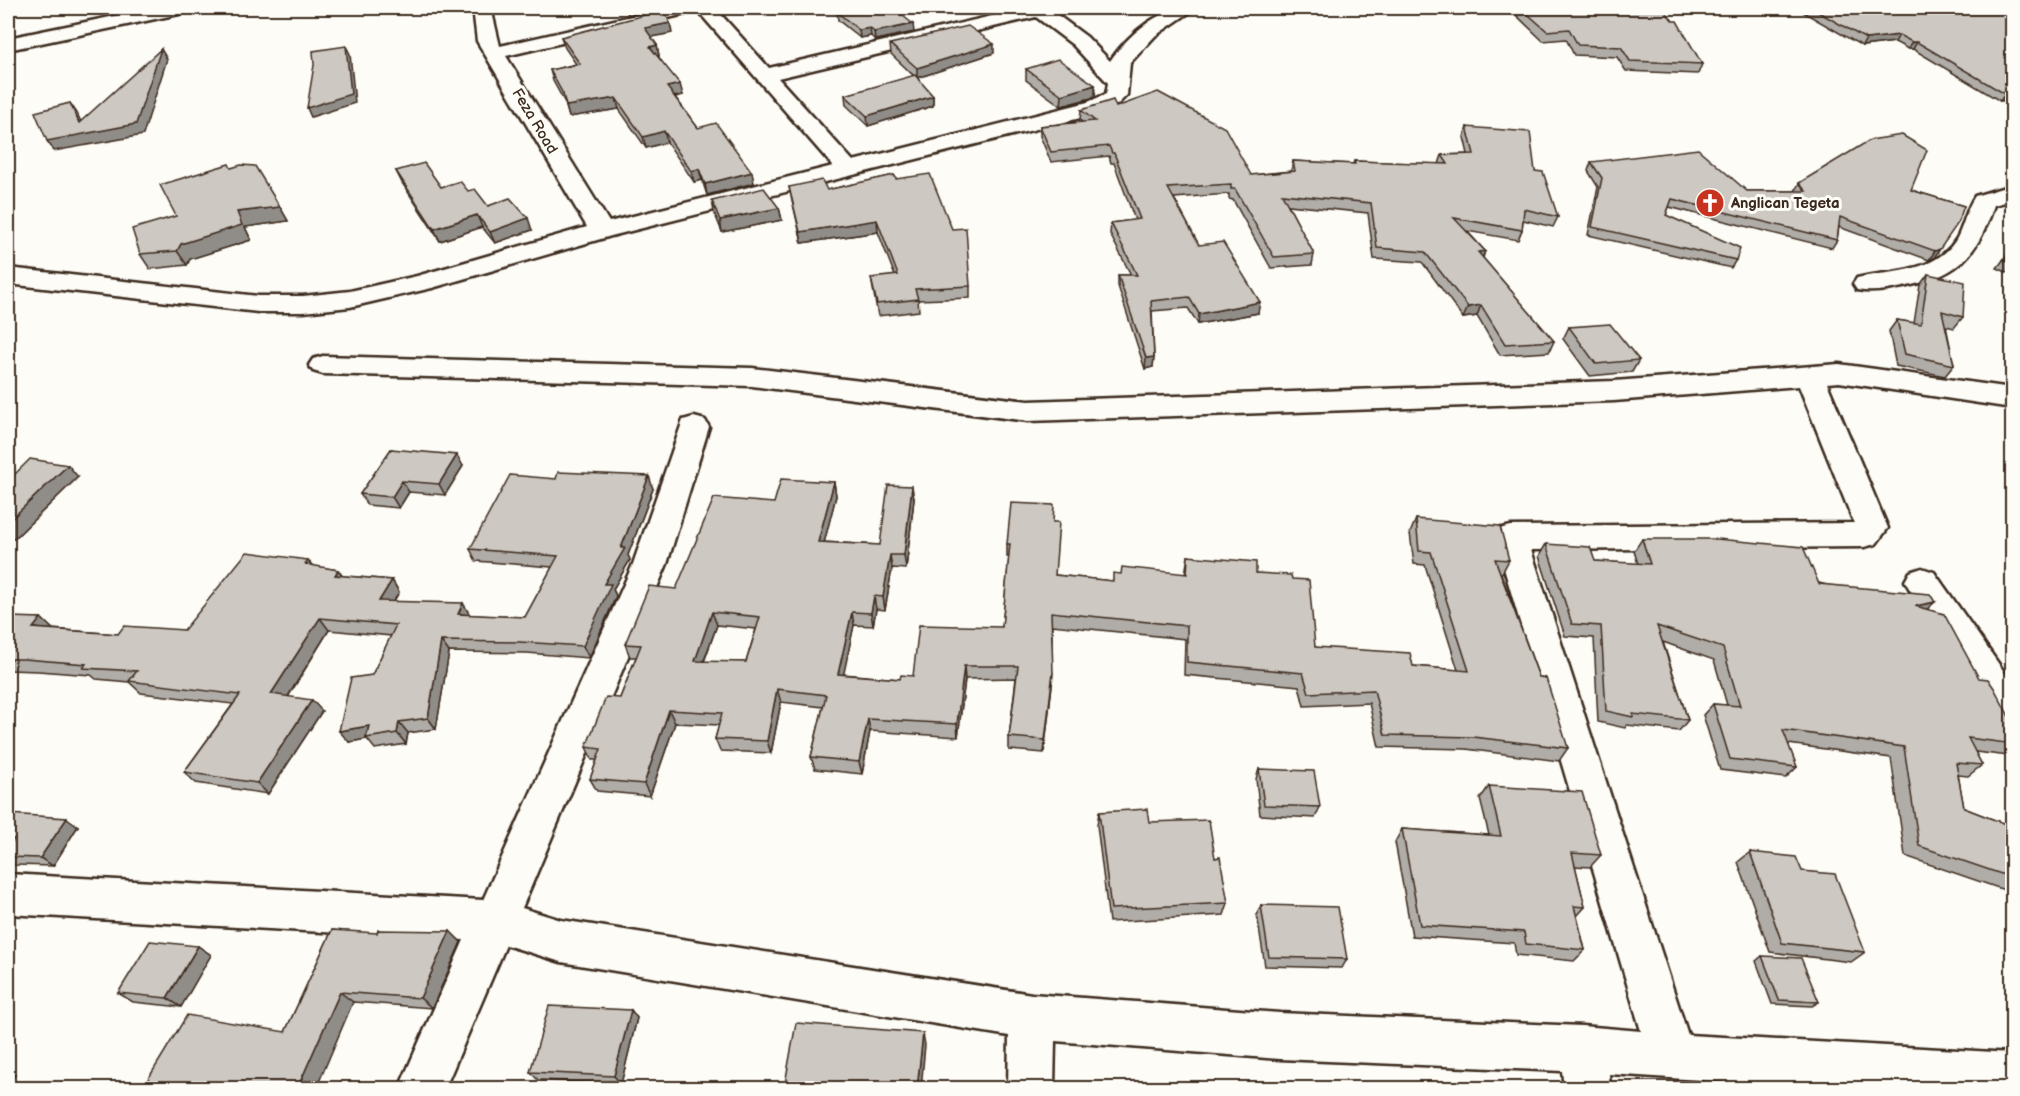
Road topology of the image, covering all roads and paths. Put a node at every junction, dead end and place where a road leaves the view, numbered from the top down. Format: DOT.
graph roads {
  1 [pos="179,8"];
  2 [pos="482,8"];
  3 [pos="690,8"];
  4 [pos="705,8"];
  5 [pos="1187,8"];
  6 [pos="1038,9"];
  7 [pos="8,44"];
  8 [pos="494,53"];
  9 [pos="765,75"];
  10 [pos="1118,82"];
  11 [pos="848,169"];
  12 [pos="2013,192"];
  13 [pos="602,231"];
  14 [pos="8,276"];
  15 [pos="1866,284"];
  16 [pos="323,365"];
  17 [pos="1809,375"];
  18 [pos="2013,398"];
  19 [pos="694,427"];
  20 [pos="1922,581"];
  21 [pos="2013,712"];
  22 [pos="8,894"];
  23 [pos="494,921"];
  24 [pos="1032,1017"];
  25 [pos="1672,1057"];
  26 [pos="1584,1069"];
  27 [pos="2013,1076"];
  28 [pos="422,1089"];
  29 [pos="1031,1089"];
  1 -- 7 [label="street"];
  2 -- 8 [label="street, Feza Road"];
  3 -- 8 [label="street"];
  4 -- 9 [label="street"];
  5 -- 10 [label="street"];
  6 -- 9 [label="street"];
  6 -- 10 [label="street"];
  8 -- 13 [label="street, Feza Road"];
  9 -- 11 [label="street"];
  10 -- 11 [label="street"];
  11 -- 13 [label="street"];
  12 -- 15 [label="street"];
  13 -- 14 [label="street"];
  16 -- 17 [label="street"];
  17 -- 18 [label="street"];
  17 -- 25 [label="street"];
  19 -- 23 [label="street"];
  20 -- 21 [label="street"];
  22 -- 23 [label="street"];
  23 -- 24 [label="street"];
  23 -- 28 [label="street"];
  24 -- 26 [label="street"];
  24 -- 29 [label="street"];
  25 -- 26 [label="street"];
  25 -- 27 [label="street"];
}
